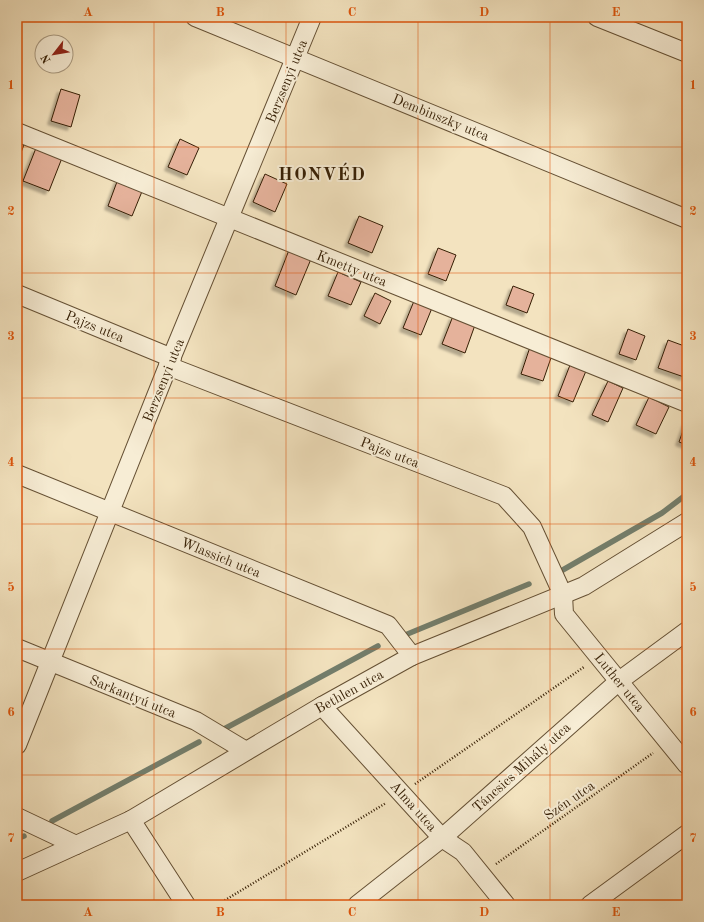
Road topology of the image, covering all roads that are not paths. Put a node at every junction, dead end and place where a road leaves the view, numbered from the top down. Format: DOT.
graph roads {
  1 [pos="195,17"];
  2 [pos="312,17"];
  3 [pos="597,17"];
  4 [pos="687,53"];
  5 [pos="296,57"];
  6 [pos="17,132"];
  7 [pos="230,218"];
  8 [pos="687,219"];
  9 [pos="17,294"];
  10 [pos="170,362"];
  11 [pos="687,403"];
  12 [pos="17,474"];
  13 [pos="110,513"];
  14 [pos="687,522"];
  15 [pos="563,595"];
  16 [pos="687,631"];
  17 [pos="17,648"];
  18 [pos="412,656"];
  19 [pos="51,662"];
  20 [pos="619,681"];
  21 [pos="322,706"];
  22 [pos="17,745"];
  23 [pos="246,751"];
  24 [pos="687,765"];
  25 [pos="17,817"];
  26 [pos="131,820"];
  27 [pos="687,834"];
  28 [pos="442,838"];
  29 [pos="76,845"];
  30 [pos="17,872"];
  31 [pos="186,905"];
  32 [pos="357,905"];
  33 [pos="506,905"];
  34 [pos="590,905"];
  1 -- 5 [label="street, Dembinszky utca"];
  2 -- 5 [label="street, Berzsenyi utca"];
  3 -- 4 [label="street"];
  5 -- 7 [label="street, Berzsenyi utca"];
  5 -- 8 [label="street, Dembinszky utca"];
  6 -- 7 [label="street, Kmetty utca"];
  7 -- 10 [label="street, Berzsenyi utca"];
  7 -- 11 [label="street, Kmetty utca"];
  9 -- 10 [label="street, Pajzs utca"];
  10 -- 13 [label="street, Berzsenyi utca"];
  10 -- 15 [label="street, Pajzs utca"];
  12 -- 13 [label="street, Wlassich utca"];
  13 -- 18 [label="street, Wlassich utca"];
  13 -- 19 [label="street, Berzsenyi utca"];
  14 -- 15 [label="street, Bethlen utca"];
  15 -- 18 [label="street, Bethlen utca"];
  15 -- 20 [label="street, Luther utca"];
  16 -- 20 [label="street, Táncsics Mihály utca"];
  17 -- 19 [label="street, Sarkantyú utca"];
  18 -- 21 [label="street, Bethlen utca"];
  19 -- 22 [label="street, Berzsenyi utca"];
  19 -- 23 [label="street, Sarkantyú utca"];
  20 -- 24 [label="street, Luther utca"];
  20 -- 28 [label="street, Táncsics Mihály utca"];
  21 -- 23 [label="street, Bethlen utca"];
  21 -- 28 [label="street, Alma utca"];
  23 -- 26 [label="street, Bethlen utca"];
  25 -- 29 [label="street"];
  26 -- 29 [label="street, Bethlen utca"];
  26 -- 31 [label="street"];
  27 -- 34 [label="street"];
  28 -- 32 [label="street, Táncsics Mihály utca"];
  28 -- 33 [label="street, Alma utca"];
  29 -- 30 [label="street, Bethlen utca"];
}
